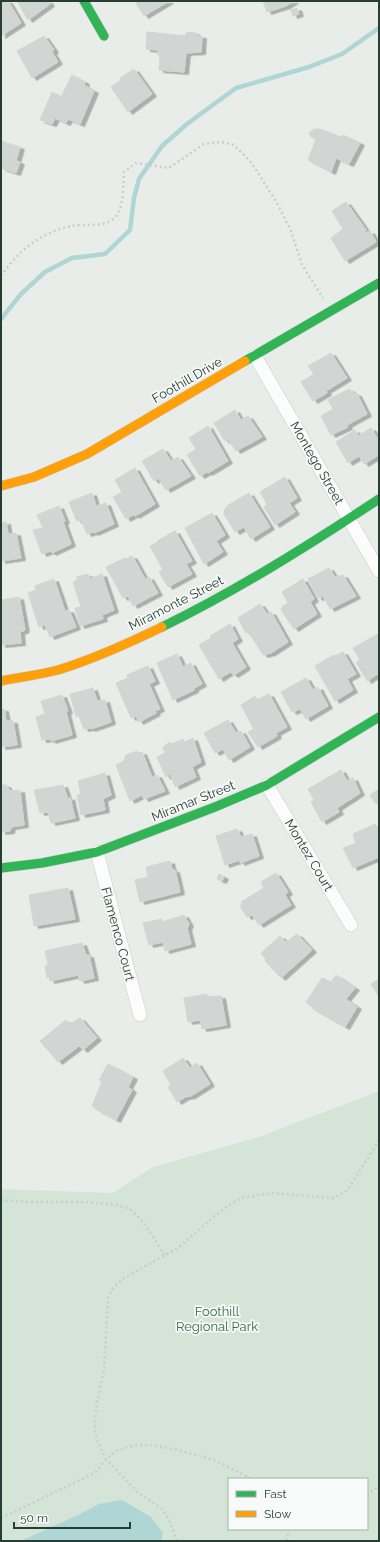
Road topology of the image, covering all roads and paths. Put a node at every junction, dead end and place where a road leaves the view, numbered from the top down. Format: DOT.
graph roads {
  1 [pos="84,1"];
  2 [pos="104,36"];
  3 [pos="1,276"];
  4 [pos="379,283"];
  5 [pos="331,310"];
  6 [pos="255,356"];
  7 [pos="1,486"];
  8 [pos="379,499"];
  9 [pos="350,519"];
  10 [pos="379,571"];
  11 [pos="1,680"];
  12 [pos="379,717"];
  13 [pos="267,785"];
  14 [pos="96,852"];
  15 [pos="1,868"];
  16 [pos="351,925"];
  17 [pos="140,1015"];
  18 [pos="379,1140"];
  19 [pos="1,1200"];
  20 [pos="165,1256"];
  21 [pos="106,1459"];
  22 [pos="250,1478"];
  23 [pos="379,1486"];
  24 [pos="368,1494"];
  25 [pos="1,1518"];
  26 [pos="289,1530"];
  27 [pos="177,1541"];
  28 [pos="287,1541"];
  1 -- 2 [label="street"];
  3 -- 5 [label="path"];
  4 -- 5 [label="street, Foothill Drive"];
  5 -- 6 [label="street, Foothill Drive"];
  6 -- 7 [label="street, Foothill Drive"];
  6 -- 9 [label="street, Montego Street"];
  8 -- 9 [label="street, Miramonte Street"];
  9 -- 10 [label="street, Montego Street"];
  9 -- 11 [label="street, Miramonte Street"];
  12 -- 13 [label="street, Miramar Street"];
  13 -- 14 [label="street, Miramar Street"];
  13 -- 16 [label="street, Montez Court"];
  14 -- 15 [label="street, Miramar Street"];
  14 -- 17 [label="street, Flamenco Court"];
  18 -- 20 [label="path"];
  19 -- 20 [label="path"];
  20 -- 21 [label="path"];
  21 -- 22 [label="path"];
  21 -- 25 [label="path"];
  21 -- 27 [label="path"];
  23 -- 24 [label="path"];
  26 -- 28 [label="path"];
}
